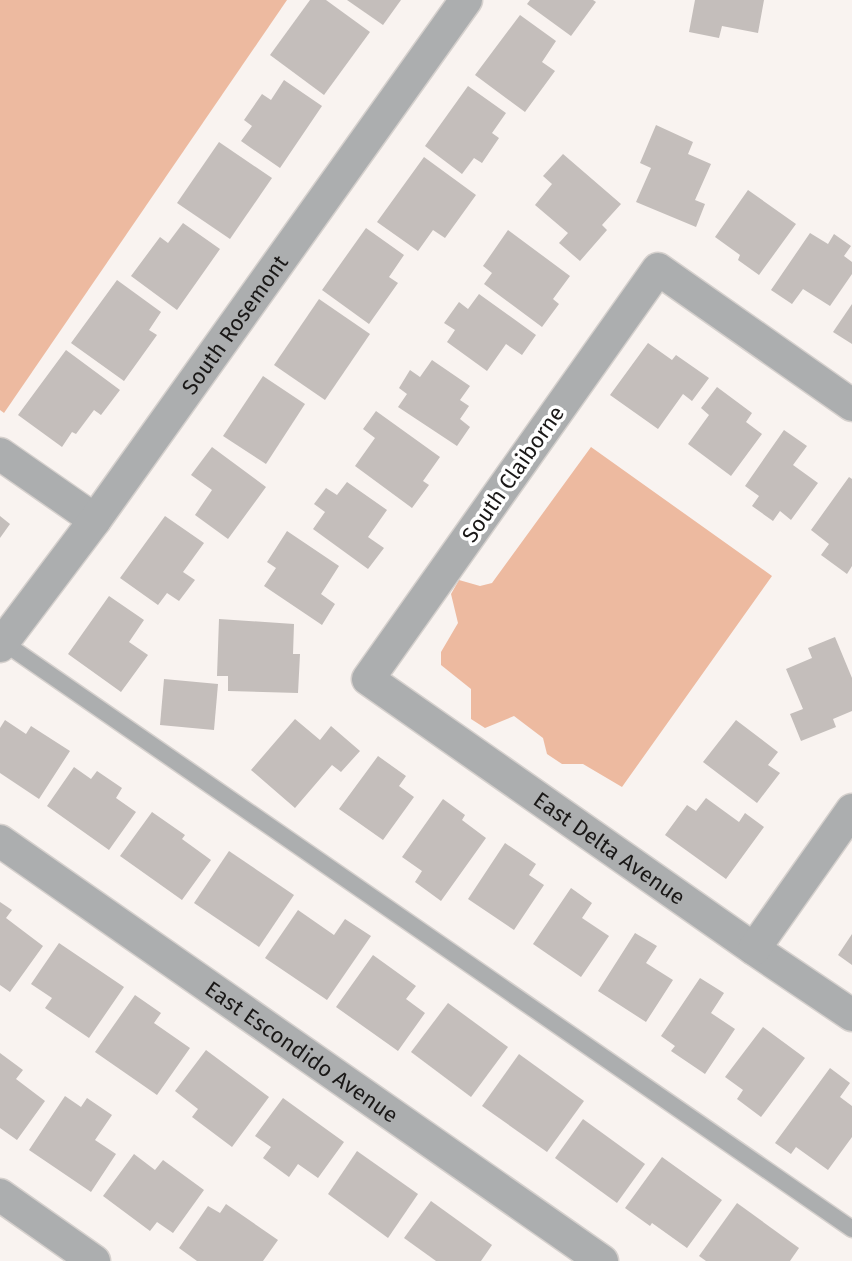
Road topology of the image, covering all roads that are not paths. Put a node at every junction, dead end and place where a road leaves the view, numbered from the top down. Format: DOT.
graph roads {
  1 [pos="466,0"];
  2 [pos="852,405"];
  3 [pos="0,454"];
  4 [pos="95,520"];
  5 [pos="2,644"];
  6 [pos="368,679"];
  7 [pos="852,810"];
  8 [pos="0,841"];
  9 [pos="754,949"];
  10 [pos="852,1015"];
  11 [pos="0,1195"];
  12 [pos="852,1229"];
  13 [pos="94,1261"];
  14 [pos="602,1261"];
  1 -- 4 [label="street, South Rosemont"];
  2 -- 6 [label="street, South Claiborne"];
  3 -- 4 [label="street"];
  4 -- 5 [label="street, South Rosemont"];
  5 -- 12 [label="lane"];
  6 -- 9 [label="street, East Delta Avenue"];
  7 -- 9 [label="street"];
  8 -- 14 [label="street, East Escondido Avenue"];
  9 -- 10 [label="street, East Delta Avenue"];
  11 -- 13 [label="street"];
}
